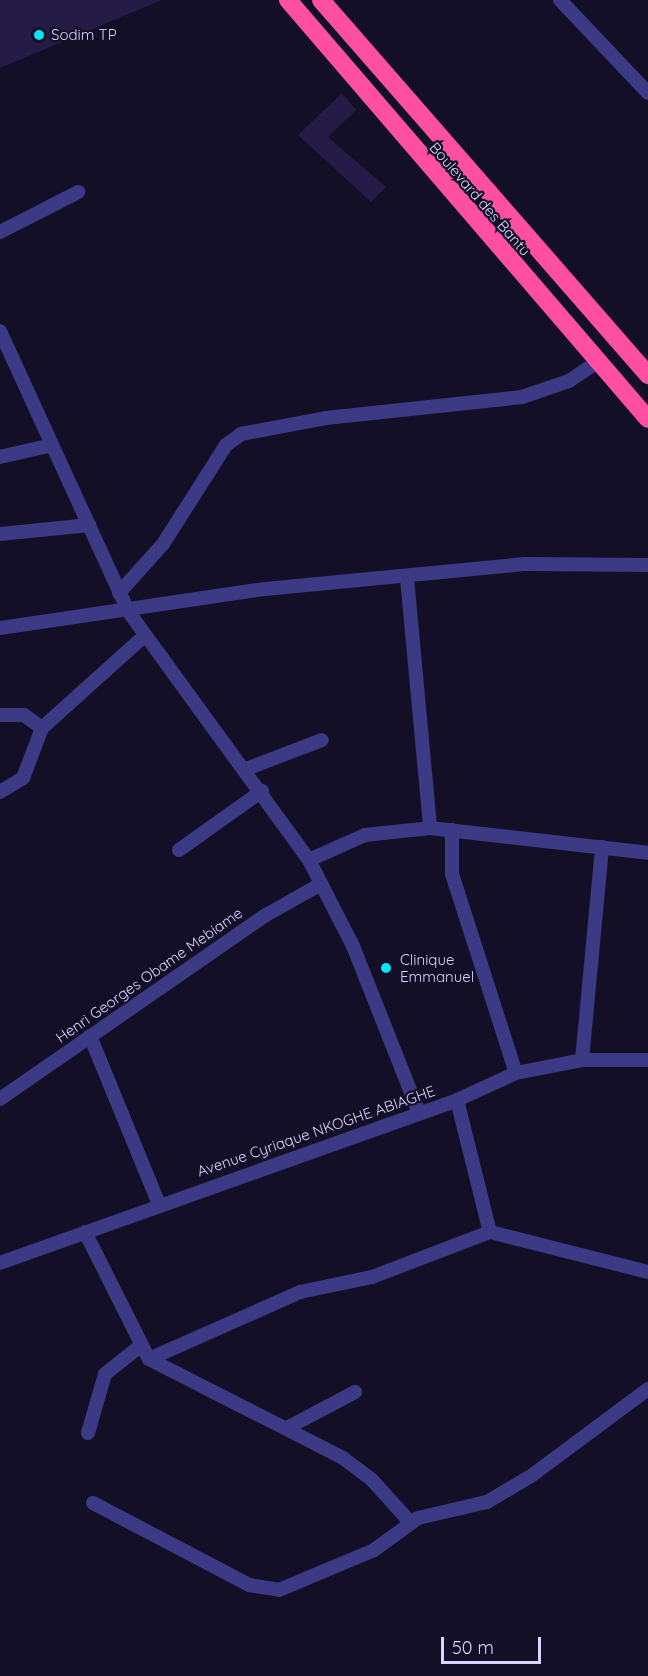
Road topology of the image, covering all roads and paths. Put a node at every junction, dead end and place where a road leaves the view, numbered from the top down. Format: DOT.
graph roads {
  1 [pos="288,0"];
  2 [pos="321,0"];
  3 [pos="560,0"];
  4 [pos="648,93"];
  5 [pos="78,192"];
  6 [pos="0,232"];
  7 [pos="0,331"];
  8 [pos="597,362"];
  9 [pos="648,375"];
  10 [pos="648,419"];
  11 [pos="52,444"];
  12 [pos="0,457"];
  13 [pos="90,525"];
  14 [pos="0,534"];
  15 [pos="648,565"];
  16 [pos="407,578"];
  17 [pos="119,593"];
  18 [pos="128,611"];
  19 [pos="0,627"];
  20 [pos="144,636"];
  21 [pos="0,716"];
  22 [pos="42,728"];
  23 [pos="322,740"];
  24 [pos="246,769"];
  25 [pos="262,791"];
  26 [pos="0,792"];
  27 [pos="430,828"];
  28 [pos="452,830"];
  29 [pos="602,847"];
  30 [pos="179,850"];
  31 [pos="648,853"];
  32 [pos="309,860"];
  33 [pos="321,884"];
  34 [pos="90,1036"];
  35 [pos="582,1060"];
  36 [pos="648,1060"];
  37 [pos="516,1073"];
  38 [pos="0,1099"];
  39 [pos="457,1100"];
  40 [pos="419,1113"];
  41 [pos="159,1204"];
  42 [pos="85,1232"];
  43 [pos="490,1232"];
  44 [pos="0,1263"];
  45 [pos="648,1272"];
  46 [pos="139,1347"];
  47 [pos="149,1359"];
  48 [pos="648,1389"];
  49 [pos="355,1392"];
  50 [pos="287,1428"];
  51 [pos="88,1433"];
  52 [pos="93,1503"];
  53 [pos="410,1522"];
  1 -- 8 [label="highway, Boulevard des Bantu"];
  2 -- 9 [label="highway, Boulevard des Bantu"];
  3 -- 4 [label="street"];
  5 -- 6 [label="street"];
  7 -- 11 [label="street"];
  8 -- 10 [label="highway, Boulevard des Bantu"];
  8 -- 17 [label="street"];
  11 -- 12 [label="street"];
  11 -- 13 [label="street"];
  13 -- 14 [label="street"];
  13 -- 17 [label="street"];
  15 -- 16 [label="street"];
  16 -- 18 [label="street"];
  16 -- 27 [label="street"];
  17 -- 18 [label="street"];
  18 -- 19 [label="street"];
  18 -- 20 [label="street"];
  20 -- 22 [label="street"];
  20 -- 24 [label="street"];
  21 -- 22 [label="street"];
  22 -- 26 [label="street"];
  23 -- 24 [label="street"];
  24 -- 25 [label="street"];
  25 -- 30 [label="street"];
  25 -- 32 [label="street"];
  27 -- 28 [label="street"];
  27 -- 32 [label="street"];
  28 -- 29 [label="street"];
  28 -- 37 [label="street"];
  29 -- 31 [label="street"];
  29 -- 35 [label="street"];
  32 -- 33 [label="street"];
  33 -- 34 [label="street, Henri Georges Obame Mebiame"];
  33 -- 40 [label="street"];
  34 -- 38 [label="street, Henri Georges Obame Mebiame"];
  34 -- 41 [label="street"];
  35 -- 36 [label="street, Avenue Cyriaque NKOGHE ABIAGHE"];
  35 -- 37 [label="street, Avenue Cyriaque NKOGHE ABIAGHE"];
  37 -- 39 [label="street, Avenue Cyriaque NKOGHE ABIAGHE"];
  39 -- 40 [label="street, Avenue Cyriaque NKOGHE ABIAGHE"];
  39 -- 43 [label="street"];
  40 -- 41 [label="street, Avenue Cyriaque NKOGHE ABIAGHE"];
  41 -- 42 [label="street, Avenue Cyriaque NKOGHE ABIAGHE"];
  42 -- 44 [label="street, Avenue Cyriaque NKOGHE ABIAGHE"];
  42 -- 46 [label="street"];
  43 -- 45 [label="street"];
  43 -- 47 [label="street"];
  46 -- 47 [label="street"];
  46 -- 51 [label="street"];
  47 -- 50 [label="street"];
  48 -- 53 [label="street"];
  49 -- 50 [label="street"];
  50 -- 53 [label="street"];
  52 -- 53 [label="street"];
}
